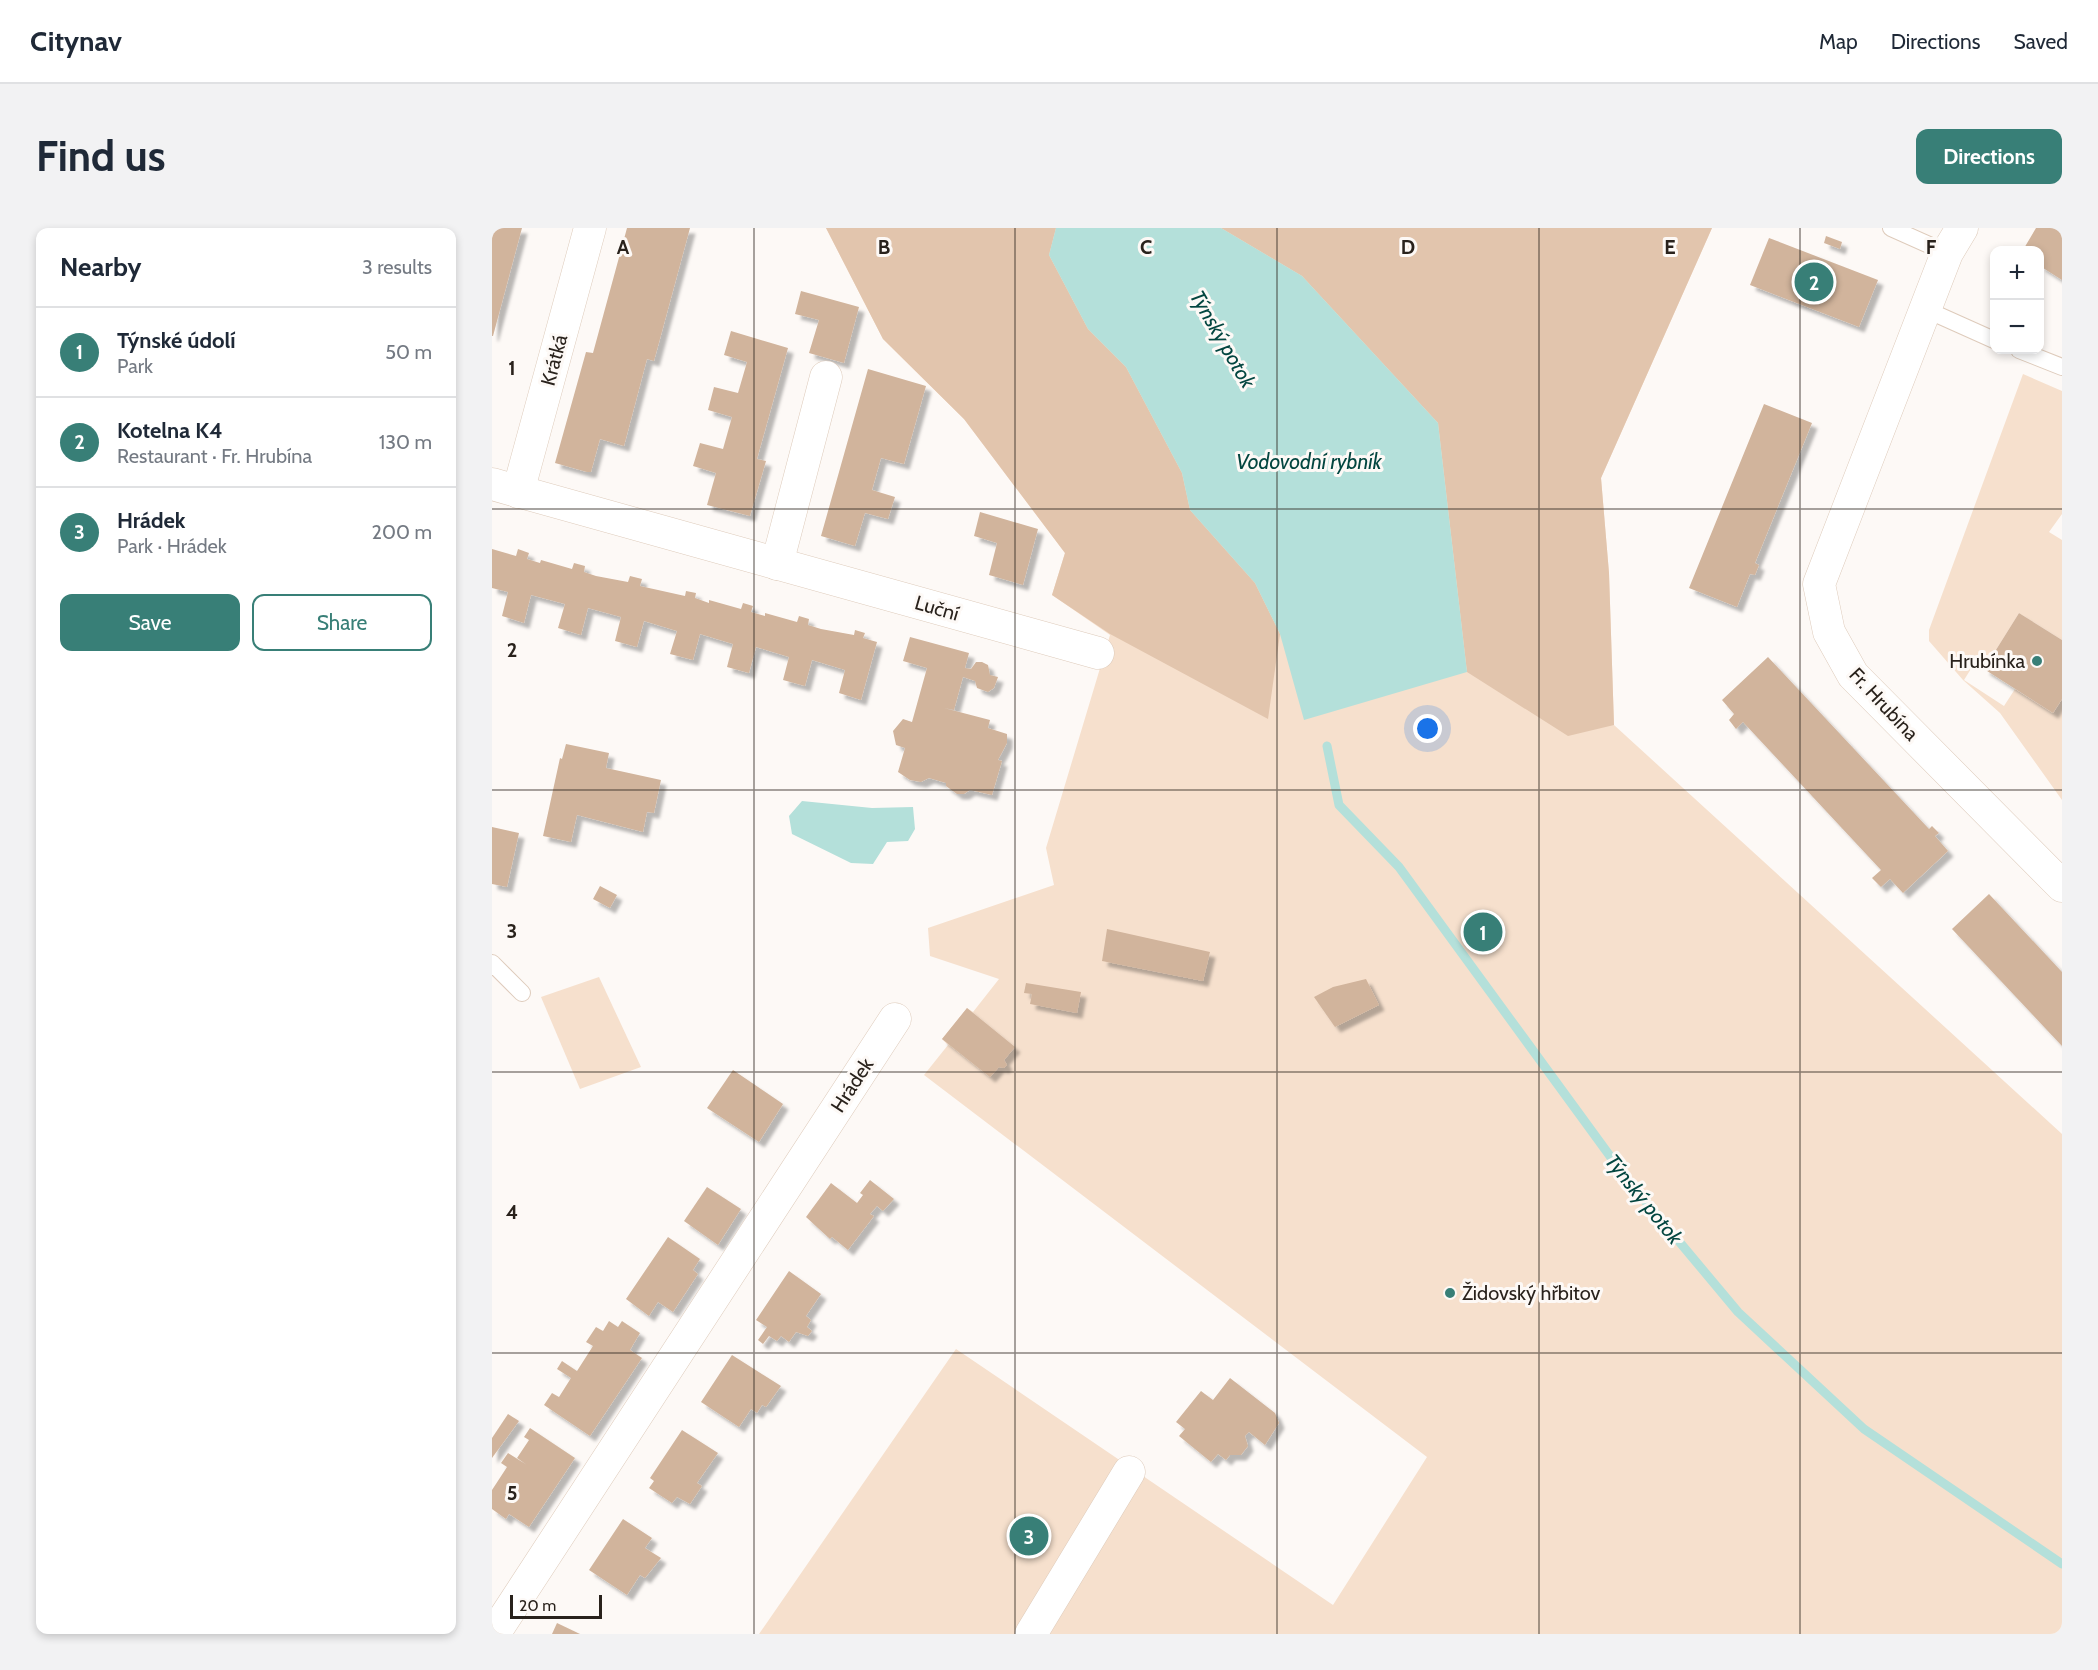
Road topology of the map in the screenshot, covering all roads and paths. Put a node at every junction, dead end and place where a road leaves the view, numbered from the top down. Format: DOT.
graph roads {
  1 [pos="590,228"];
  2 [pos="1891,228"];
  3 [pos="1954,241"];
  4 [pos="1927,310"];
  5 [pos="1990,338"];
  6 [pos="2029,354"];
  7 [pos="2062,367"];
  8 [pos="826,377"];
  9 [pos="505,488"];
  10 [pos="777,564"];
  11 [pos="1098,653"];
  12 [pos="2062,886"];
  13 [pos="492,963"];
  14 [pos="522,993"];
  15 [pos="896,1019"];
  16 [pos="1129,1472"];
  17 [pos="494,1634"];
  18 [pos="1030,1634"];
  1 -- 9 [label="street, Krátká"];
  2 -- 3 [label="lane"];
  3 -- 4 [label="street, Fr. Hrubína"];
  4 -- 5 [label="lane"];
  4 -- 12 [label="street, Fr. Hrubína"];
  6 -- 7 [label="lane"];
  8 -- 10 [label="street"];
  9 -- 10 [label="street, Luční"];
  10 -- 11 [label="street, Luční"];
  13 -- 14 [label="lane"];
  15 -- 17 [label="street, Hrádek"];
  16 -- 18 [label="street"];
}
